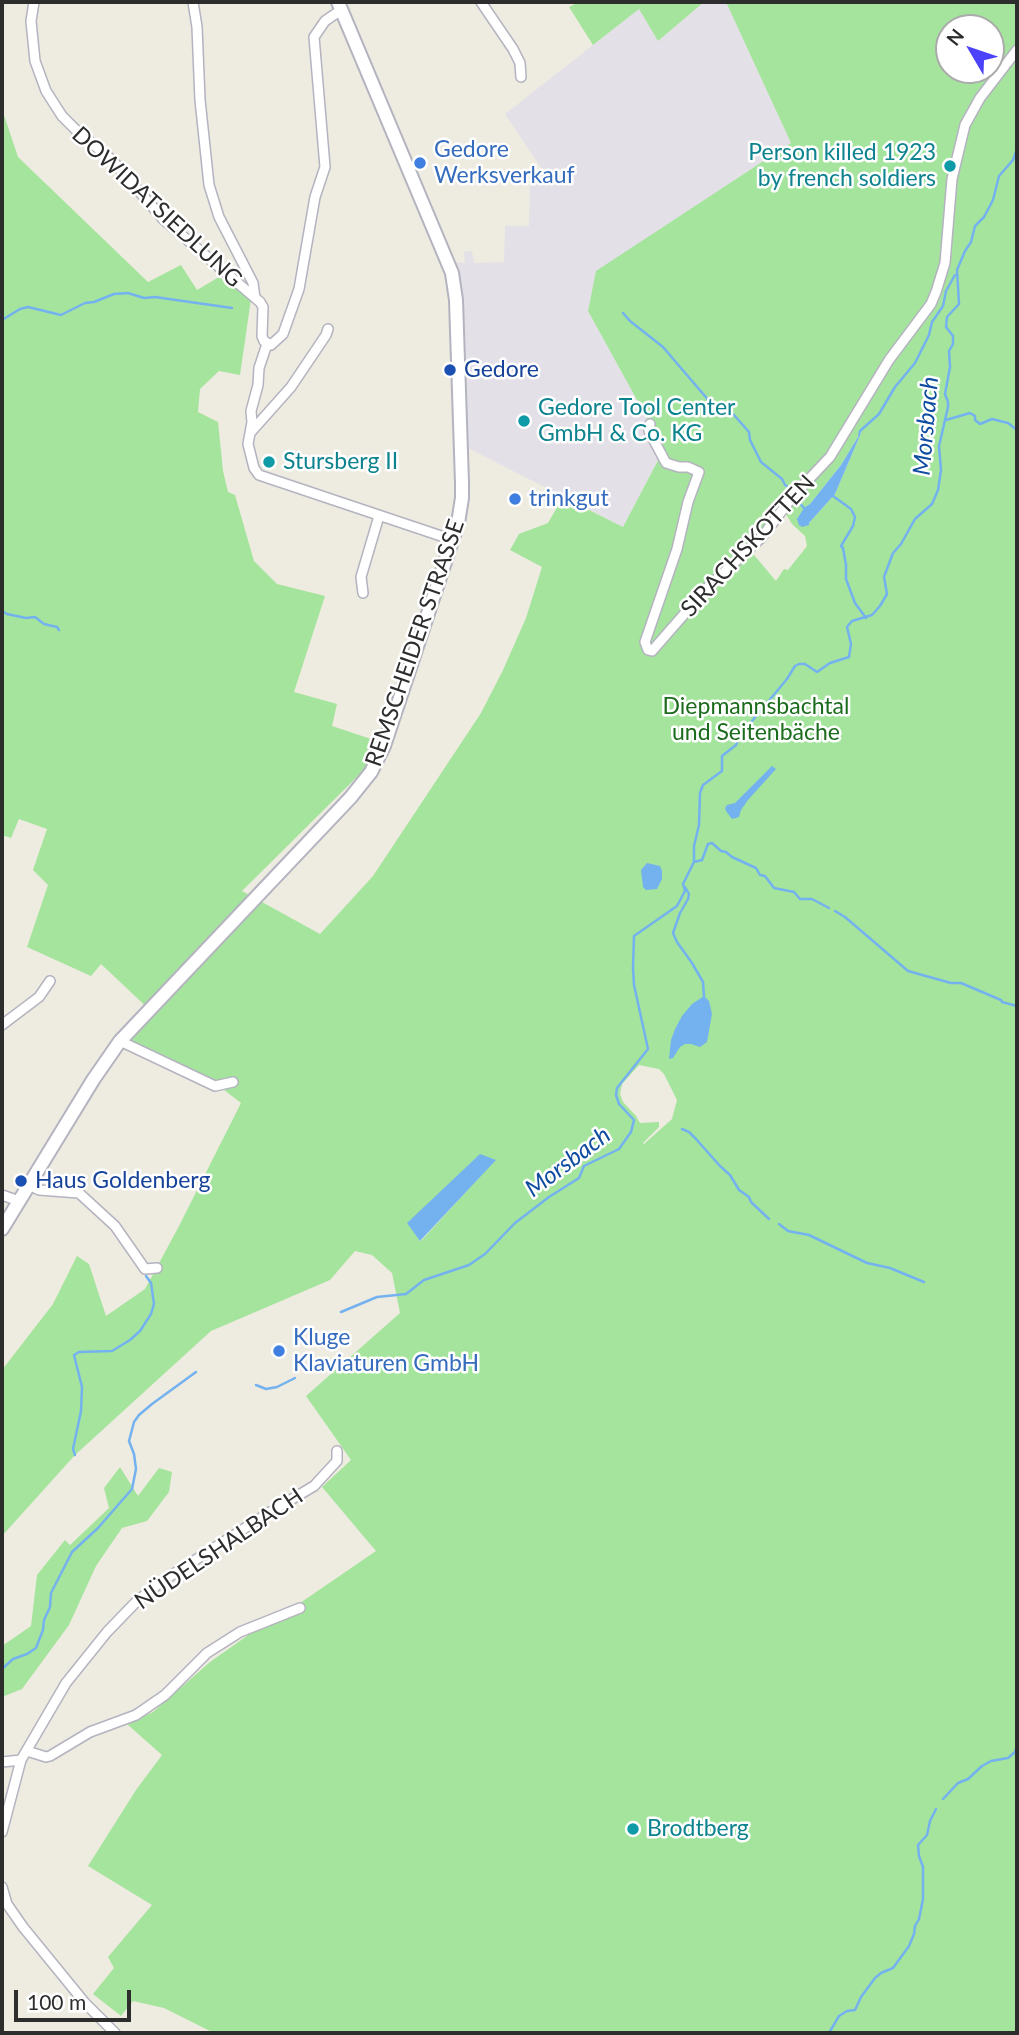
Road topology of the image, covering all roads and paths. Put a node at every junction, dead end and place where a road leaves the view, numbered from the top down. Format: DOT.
graph roads {
  1 [pos="34,2"];
  2 [pos="193,2"];
  3 [pos="481,2"];
  4 [pos="339,6"];
  5 [pos="1017,50"];
  6 [pos="521,78"];
  7 [pos="255,298"];
  8 [pos="328,329"];
  9 [pos="267,344"];
  10 [pos="650,424"];
  11 [pos="249,434"];
  12 [pos="379,516"];
  13 [pos="453,540"];
  14 [pos="363,593"];
  15 [pos="50,981"];
  16 [pos="2,1025"];
  17 [pos="120,1041"];
  18 [pos="233,1082"];
  19 [pos="29,1185"];
  20 [pos="2,1195"];
  21 [pos="19,1201"];
  22 [pos="2,1229"];
  23 [pos="158,1268"];
  24 [pos="337,1451"];
  25 [pos="300,1608"];
  26 [pos="27,1751"];
  27 [pos="21,1760"];
  28 [pos="2,1762"];
  29 [pos="2,1832"];
  30 [pos="2,1887"];
  31 [pos="2,1910"];
  32 [pos="23,1927"];
  33 [pos="115,2033"];
  1 -- 7 [label="street, DOWIDATSIEDLUNG"];
  2 -- 7 [label="street"];
  3 -- 6 [label="street"];
  4 -- 9 [label="street"];
  4 -- 13 [label="main road, REMSCHEIDER STRASSE"];
  5 -- 10 [label="street, SIRACHSKOTTEN"];
  7 -- 9 [label="street, DOWIDATSIEDLUNG"];
  8 -- 11 [label="street"];
  9 -- 11 [label="street"];
  11 -- 12 [label="street"];
  12 -- 13 [label="street"];
  12 -- 14 [label="street"];
  13 -- 17 [label="main road, REMSCHEIDER STRASSE"];
  15 -- 16 [label="street"];
  17 -- 18 [label="street"];
  17 -- 19 [label="main road, REMSCHEIDER STRASSE"];
  19 -- 21 [label="main road, REMSCHEIDER STRASSE"];
  19 -- 23 [label="street"];
  20 -- 21 [label="street"];
  21 -- 22 [label="main road, REMSCHEIDER STRASSE"];
  24 -- 26 [label="street, NÜDELSHALBACH"];
  25 -- 26 [label="street"];
  26 -- 27 [label="street, NÜDELSHALBACH"];
  27 -- 28 [label="street"];
  27 -- 29 [label="street, NÜDELSHALBACH"];
  30 -- 32 [label="street"];
  31 -- 32 [label="street"];
  32 -- 33 [label="street"];
}
